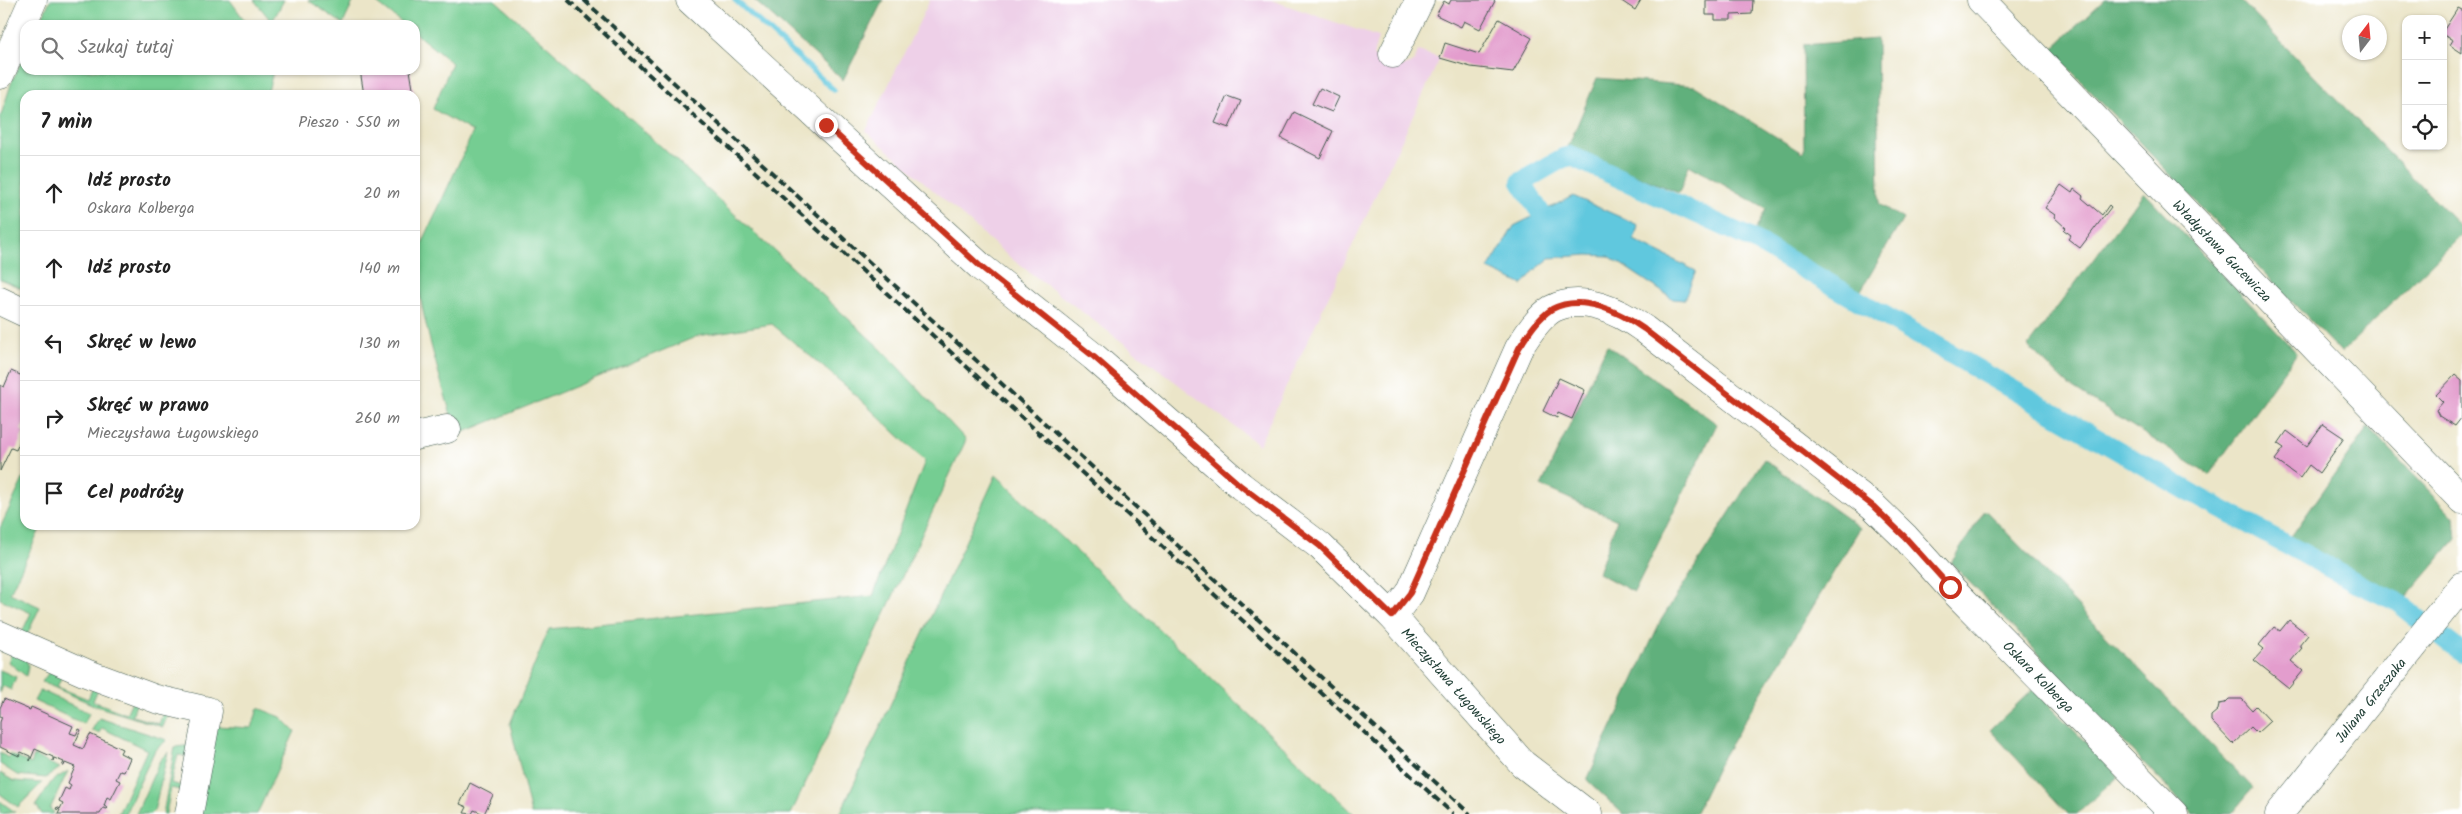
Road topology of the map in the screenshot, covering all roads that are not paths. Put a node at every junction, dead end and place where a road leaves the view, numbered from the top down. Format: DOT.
graph roads {
  1 [pos="33,0"];
  2 [pos="690,0"];
  3 [pos="1420,0"];
  4 [pos="1982,0"];
  5 [pos="24,20"];
  6 [pos="20,30"];
  7 [pos="1392,54"];
  8 [pos="0,75"];
  9 [pos="447,429"];
  10 [pos="420,435"];
  11 [pos="2462,500"];
  12 [pos="2462,586"];
  13 [pos="1392,616"];
  14 [pos="0,634"];
  15 [pos="189,814"];
  16 [pos="1588,814"];
  17 [pos="2174,814"];
  18 [pos="2280,814"];
  1 -- 5 [label="street"];
  2 -- 13 [label="street, Mieczysława Ługowskiego"];
  3 -- 7 [label="street"];
  4 -- 11 [label="street, Władysława Gucewicza"];
  6 -- 8 [label="street"];
  9 -- 10 [label="street"];
  12 -- 18 [label="street, Juliana Grzeszaka"];
  13 -- 16 [label="street, Mieczysława Ługowskiego"];
  13 -- 17 [label="street, Oskara Kolberga"];
  14 -- 15 [label="street"];
}
